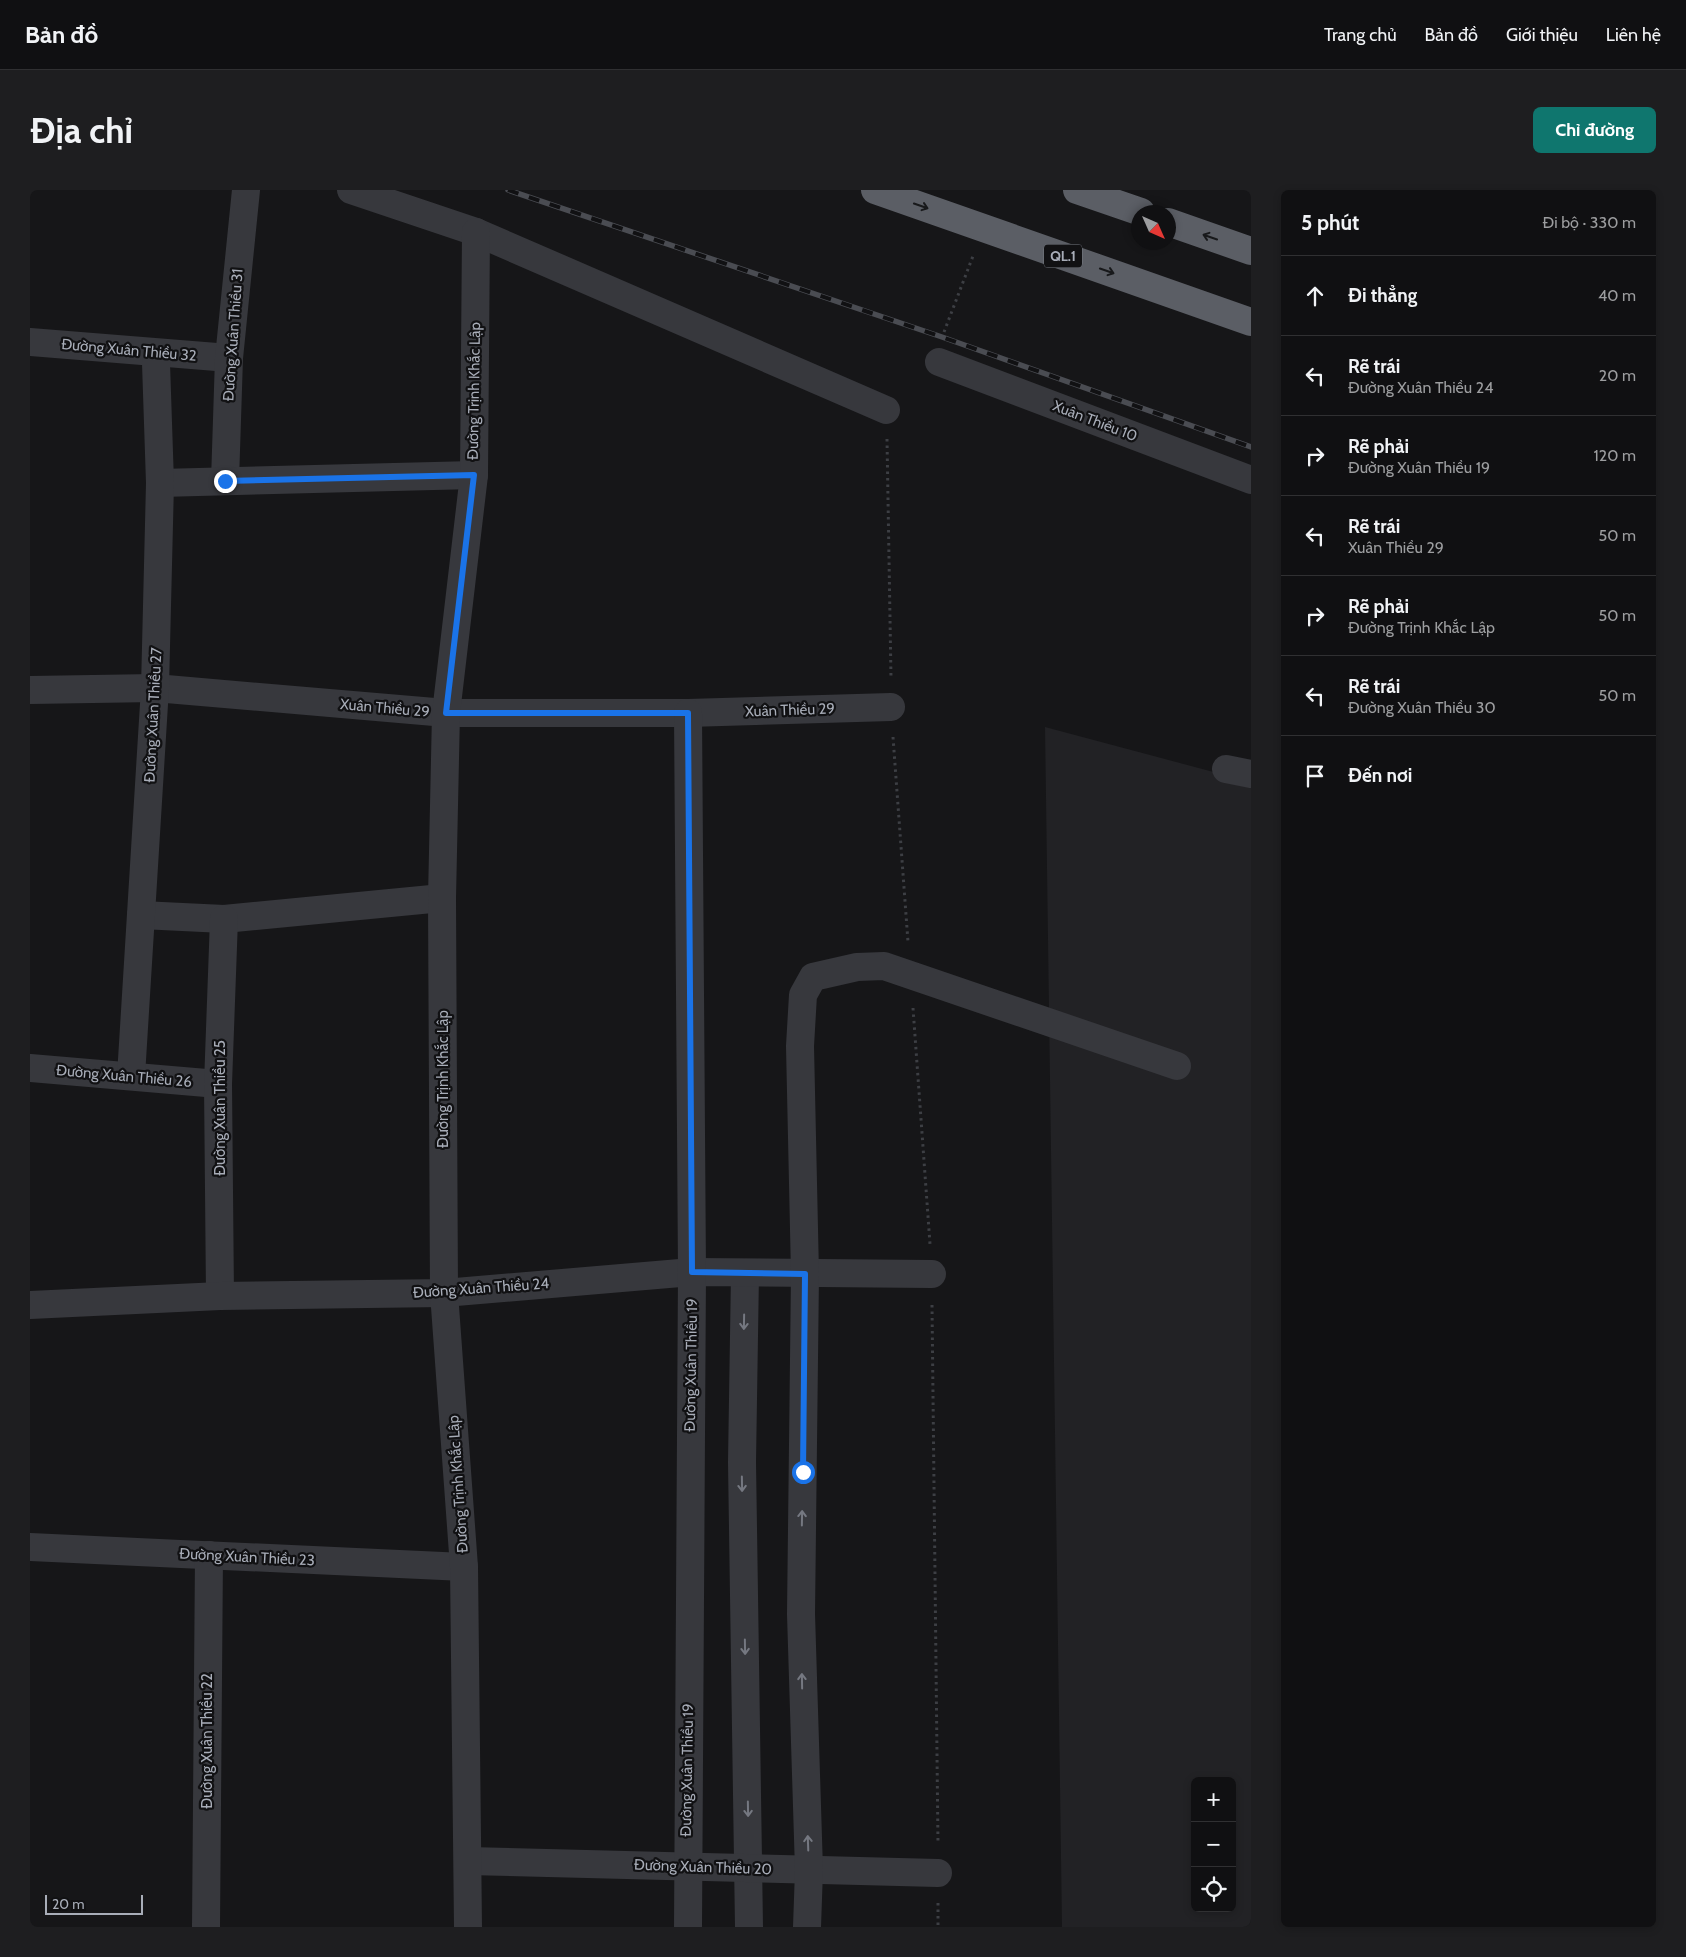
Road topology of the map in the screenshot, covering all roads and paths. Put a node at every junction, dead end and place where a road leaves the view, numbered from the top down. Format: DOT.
graph roads {
  1 [pos="246,190"];
  2 [pos="351,190"];
  3 [pos="875,190"];
  4 [pos="1077,190"];
  5 [pos="1131,209"];
  6 [pos="1176,225"];
  7 [pos="984,228"];
  8 [pos="476,232"];
  9 [pos="1251,251"];
  10 [pos="1251,322"];
  11 [pos="30,342"];
  12 [pos="159,353"];
  13 [pos="229,358"];
  14 [pos="939,362"];
  15 [pos="886,410"];
  16 [pos="474,475"];
  17 [pos="1251,480"];
  18 [pos="225,481"];
  19 [pos="160,483"];
  20 [pos="155,688"];
  21 [pos="30,690"];
  22 [pos="891,707"];
  23 [pos="446,713"];
  24 [pos="688,713"];
  25 [pos="442,898"];
  26 [pos="141,916"];
  27 [pos="224,920"];
  28 [pos="910,975"];
  29 [pos="1177,1066"];
  30 [pos="30,1068"];
  31 [pos="131,1076"];
  32 [pos="218,1084"];
  33 [pos="692,1272"];
  34 [pos="745,1273"];
  35 [pos="805,1274"];
  36 [pos="932,1274"];
  37 [pos="444,1293"];
  38 [pos="220,1296"];
  39 [pos="30,1305"];
  40 [pos="30,1547"];
  41 [pos="209,1555"];
  42 [pos="464,1567"];
  43 [pos="468,1861"];
  44 [pos="686,1867"];
  45 [pos="749,1868"];
  46 [pos="809,1870"];
  47 [pos="938,1873"];
  48 [pos="206,1927"];
  49 [pos="468,1927"];
  50 [pos="688,1927"];
  51 [pos="749,1927"];
  52 [pos="807,1927"];
  53 [pos="938,1927"];
  1 -- 13 [label="street, Đường Xuân Thiều 31"];
  2 -- 8 [label="street"];
  3 -- 7 [label="highway, QL.1, one-way"];
  4 -- 5 [label="highway"];
  9 -- 6 [label="highway, one-way"];
  7 -- 10 [label="highway, QL.1, one-way"];
  7 -- 14 [label="path"];
  8 -- 15 [label="street"];
  8 -- 16 [label="street, Đường Trịnh Khắc Lập"];
  11 -- 12 [label="street, Đường Xuân Thiều 32"];
  12 -- 13 [label="street, Đường Xuân Thiều 32"];
  12 -- 19 [label="street, Đường Xuân Thiều 27"];
  13 -- 18 [label="street, Đường Xuân Thiều 31"];
  14 -- 17 [label="street, Xuân Thiều 10"];
  15 -- 22 [label="path"];
  16 -- 18 [label="street"];
  16 -- 23 [label="street, Đường Trịnh Khắc Lập"];
  18 -- 19 [label="street"];
  19 -- 20 [label="street, Đường Xuân Thiều 27"];
  20 -- 21 [label="street, Xuân Thiều 29"];
  20 -- 23 [label="street, Xuân Thiều 29"];
  20 -- 26 [label="street, Đường Xuân Thiều 27"];
  22 -- 24 [label="street, Xuân Thiều 29"];
  22 -- 28 [label="path"];
  23 -- 24 [label="street, Xuân Thiều 29"];
  23 -- 25 [label="street, Đường Trịnh Khắc Lập"];
  24 -- 33 [label="street, Đường Xuân Thiều 19"];
  25 -- 27 [label="street"];
  25 -- 37 [label="street, Đường Trịnh Khắc Lập"];
  26 -- 27 [label="street"];
  26 -- 31 [label="street, Đường Xuân Thiều 27"];
  27 -- 32 [label="street, Đường Xuân Thiều 25"];
  28 -- 29 [label="street"];
  28 -- 35 [label="street"];
  28 -- 36 [label="path"];
  30 -- 31 [label="street, Đường Xuân Thiều 26"];
  31 -- 32 [label="street, Đường Xuân Thiều 26"];
  32 -- 38 [label="street, Đường Xuân Thiều 25"];
  33 -- 34 [label="street, Đường Xuân Thiều 24"];
  33 -- 37 [label="street, Đường Xuân Thiều 24"];
  33 -- 44 [label="street, Đường Xuân Thiều 19"];
  34 -- 35 [label="street, Đường Xuân Thiều 24"];
  34 -- 45 [label="street, one-way"];
  35 -- 36 [label="street, Đường Xuân Thiều 24"];
  46 -- 35 [label="street, one-way"];
  36 -- 47 [label="path"];
  37 -- 38 [label="street, Đường Xuân Thiều 24"];
  37 -- 42 [label="street, Đường Trịnh Khắc Lập"];
  38 -- 39 [label="street, Đường Xuân Thiều 24"];
  40 -- 41 [label="street, Đường Xuân Thiều 23"];
  41 -- 42 [label="street, Đường Xuân Thiều 23"];
  41 -- 48 [label="street, Đường Xuân Thiều 22"];
  42 -- 43 [label="street, Đường Trịnh Khắc Lập"];
  43 -- 44 [label="street, Đường Xuân Thiều 20"];
  43 -- 49 [label="street, Đường Trịnh Khắc Lập"];
  44 -- 45 [label="street, Đường Xuân Thiều 20"];
  44 -- 50 [label="street, Đường Xuân Thiều 19"];
  45 -- 46 [label="street, Đường Xuân Thiều 20"];
  45 -- 51 [label="street"];
  46 -- 47 [label="street, Đường Xuân Thiều 20"];
  46 -- 52 [label="street"];
  47 -- 53 [label="path"];
}
